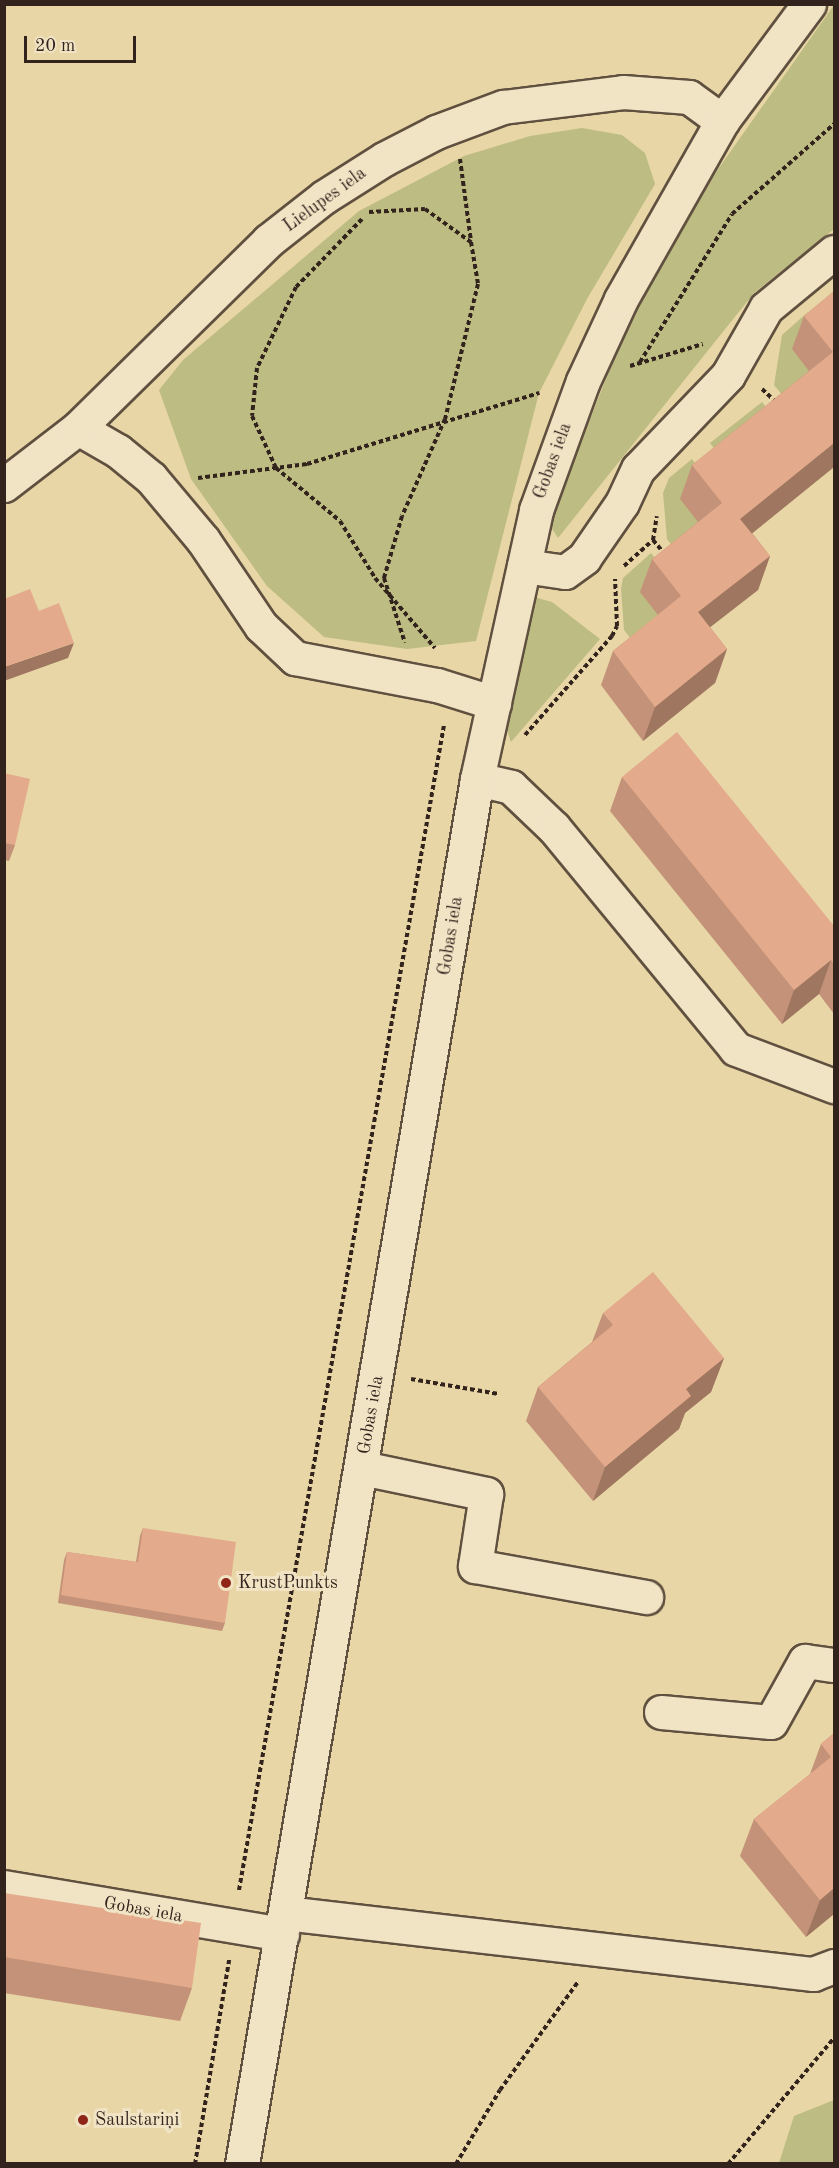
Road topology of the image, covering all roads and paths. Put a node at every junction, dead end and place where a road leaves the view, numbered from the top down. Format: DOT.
graph roads {
  1 [pos="809,4"];
  2 [pos="722,121"];
  3 [pos="834,124"];
  4 [pos="456,125"];
  5 [pos="471,242"];
  6 [pos="834,252"];
  7 [pos="744,350"];
  8 [pos="639,362"];
  9 [pos="764,377"];
  10 [pos="583,381"];
  11 [pos="761,388"];
  12 [pos="759,396"];
  13 [pos="781,407"];
  14 [pos="446,419"];
  15 [pos="78,428"];
  16 [pos="276,468"];
  17 [pos="4,485"];
  18 [pos="160,488"];
  19 [pos="657,506"];
  20 [pos="653,540"];
  21 [pos="667,557"];
  22 [pos="524,566"];
  23 [pos="387,592"];
  24 [pos="434,685"];
  25 [pos="494,703"];
  26 [pos="488,781"];
  27 [pos="834,1086"];
  28 [pos="330,1366"];
  29 [pos="378,1374"];
  30 [pos="499,1394"];
  31 [pos="362,1468"];
  32 [pos="646,1598"];
  33 [pos="834,1665"];
  34 [pos="661,1712"];
  35 [pos="4,1887"];
  36 [pos="283,1923"];
  37 [pos="235,1926"];
  38 [pos="602,1950"];
  39 [pos="834,1966"];
  40 [pos="834,2038"];
  41 [pos="195,2163"];
  42 [pos="242,2163"];
  43 [pos="456,2163"];
  44 [pos="728,2163"];
  1 -- 2 [label="street, Gobas iela"];
  2 -- 4 [label="street, Lielupes iela"];
  2 -- 10 [label="street, Gobas iela"];
  3 -- 8 [label="path"];
  4 -- 5 [label="path"];
  4 -- 15 [label="street, Lielupes iela"];
  5 -- 14 [label="path"];
  5 -- 16 [label="path"];
  6 -- 7 [label="street"];
  7 -- 8 [label="path"];
  7 -- 22 [label="street"];
  8 -- 10 [label="path"];
  9 -- 11 [label="path"];
  10 -- 14 [label="path"];
  10 -- 22 [label="street, Gobas iela"];
  11 -- 12 [label="path"];
  11 -- 13 [label="path"];
  14 -- 16 [label="path"];
  14 -- 23 [label="path"];
  15 -- 17 [label="street, Lielupes iela"];
  15 -- 18 [label="street"];
  16 -- 18 [label="path"];
  16 -- 23 [label="path"];
  18 -- 24 [label="street"];
  19 -- 20 [label="path"];
  20 -- 21 [label="path"];
  20 -- 26 [label="path"];
  22 -- 25 [label="street, Gobas iela"];
  23 -- 24 [label="path"];
  23 -- 24 [label="path"];
  24 -- 25 [label="street"];
  24 -- 28 [label="path"];
  25 -- 26 [label="street, Gobas iela"];
  26 -- 27 [label="street"];
  26 -- 29 [label="street, Gobas iela"];
  28 -- 29 [label="path"];
  28 -- 37 [label="path"];
  29 -- 30 [label="path"];
  29 -- 31 [label="street, Gobas iela"];
  31 -- 32 [label="street"];
  31 -- 36 [label="street, Gobas iela"];
  33 -- 34 [label="street"];
  35 -- 37 [label="street, Gobas iela"];
  36 -- 37 [label="street, Gobas iela"];
  36 -- 38 [label="street"];
  36 -- 42 [label="street, Gobas iela"];
  37 -- 41 [label="path"];
  38 -- 39 [label="street"];
  38 -- 43 [label="path"];
  40 -- 44 [label="path"];
}
